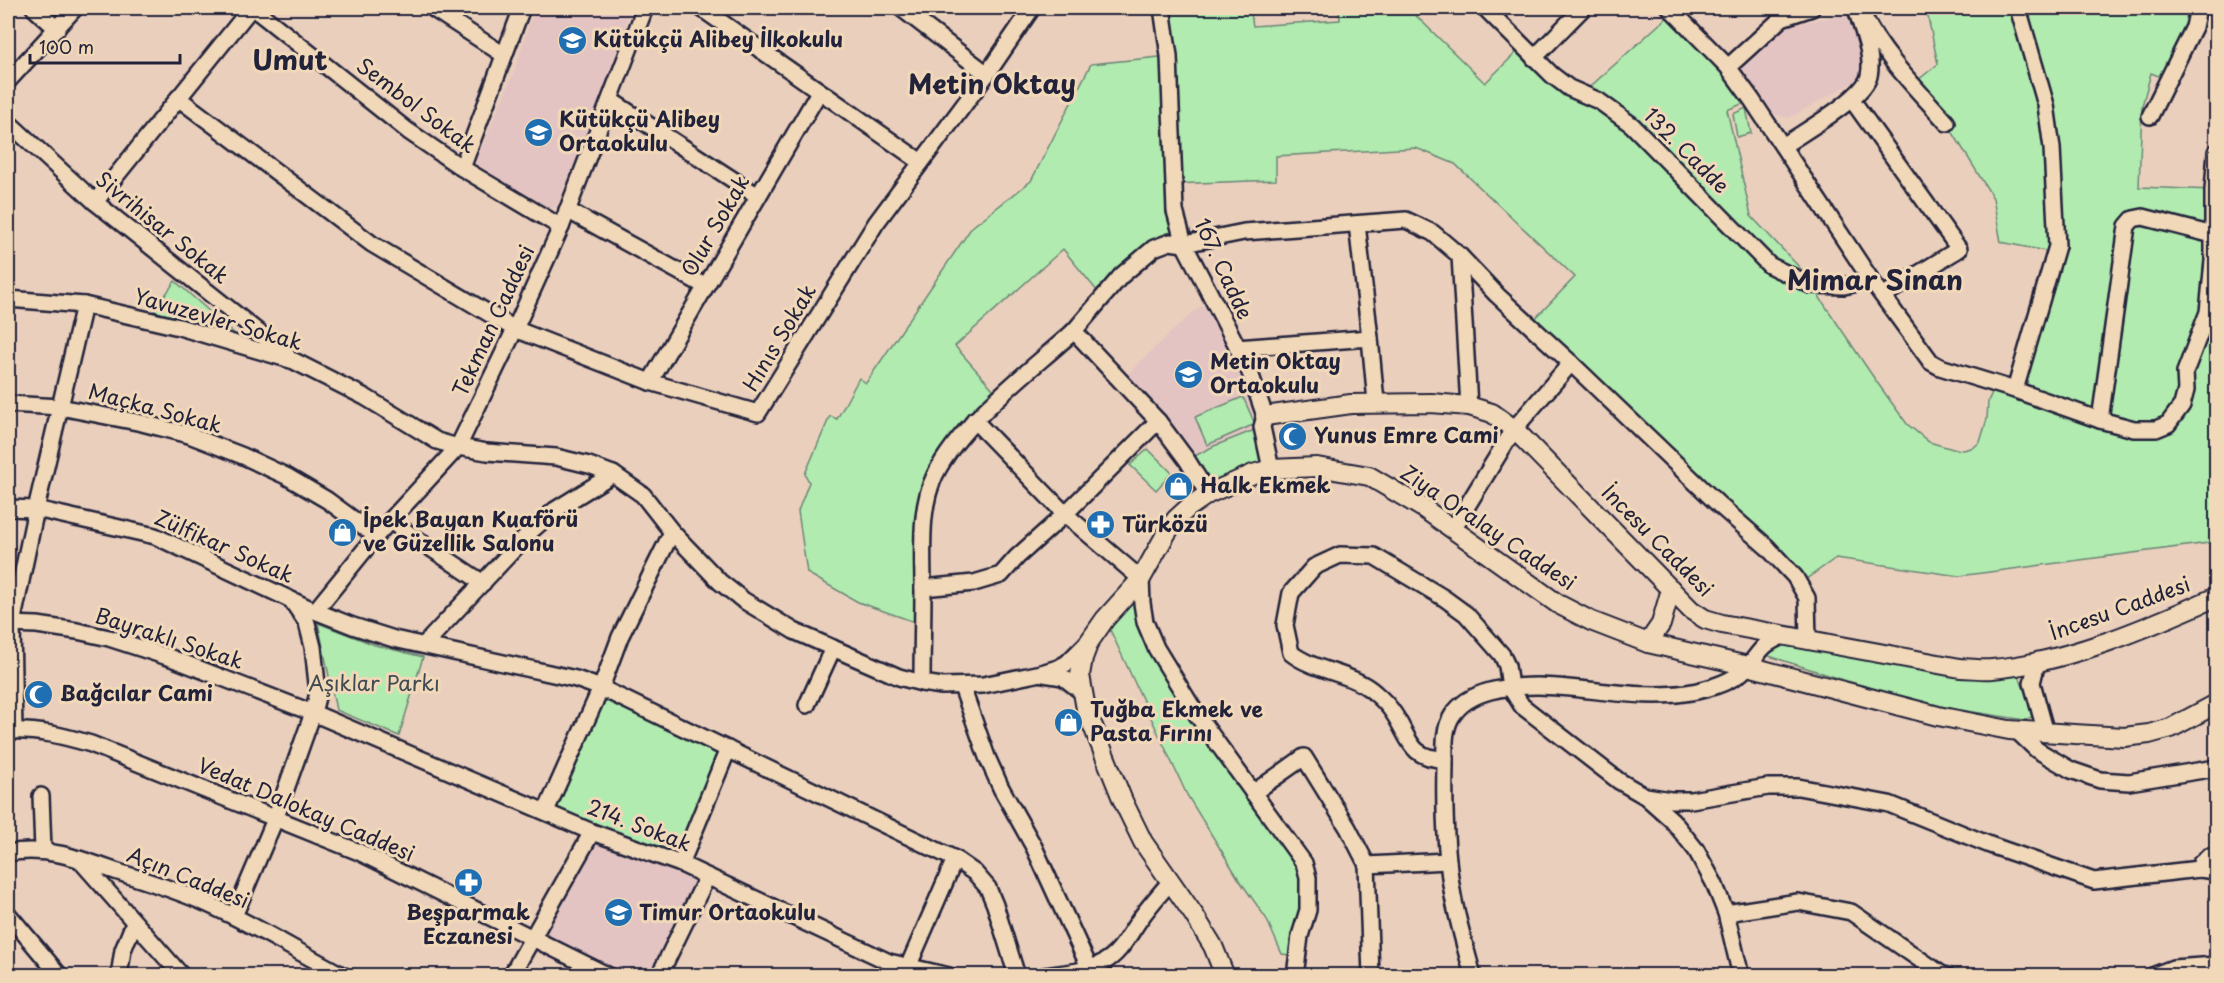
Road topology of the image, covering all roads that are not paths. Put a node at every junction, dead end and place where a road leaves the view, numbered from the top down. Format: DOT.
graph roads {
  1 [pos="34,8"];
  2 [pos="75,8"];
  3 [pos="252,8"];
  4 [pos="432,8"];
  5 [pos="522,8"];
  6 [pos="645,8"];
  7 [pos="701,8"];
  8 [pos="901,8"];
  9 [pos="1032,8"];
  10 [pos="1162,8"];
  11 [pos="1485,8"];
  12 [pos="1582,8"];
  13 [pos="1670,8"];
  14 [pos="1812,8"];
  15 [pos="1857,8"];
  16 [pos="2018,8"];
  17 [pos="2198,8"];
  18 [pos="1779,13"];
  19 [pos="57,29"];
  20 [pos="504,55"];
  21 [pos="1534,58"];
  22 [pos="1728,67"];
  23 [pos="987,74"];
  24 [pos="8,81"];
  25 [pos="819,92"];
  26 [pos="178,98"];
  27 [pos="610,100"];
  28 [pos="1852,100"];
  29 [pos="2150,116"];
  30 [pos="8,122"];
  31 [pos="1947,123"];
  32 [pos="1783,146"];
  33 [pos="2217,152"];
  34 [pos="921,162"];
  35 [pos="462,168"];
  36 [pos="758,196"];
  37 [pos="95,202"];
  38 [pos="567,210"];
  39 [pos="1357,224"];
  40 [pos="561,226"];
  41 [pos="2213,235"];
  42 [pos="1184,244"];
  43 [pos="1460,256"];
  44 [pos="1871,280"];
  45 [pos="705,286"];
  46 [pos="1884,295"];
  47 [pos="8,299"];
  48 [pos="84,305"];
  49 [pos="515,329"];
  50 [pos="1074,331"];
  51 [pos="1370,338"];
  52 [pos="1237,348"];
  53 [pos="294,361"];
  54 [pos="1571,363"];
  55 [pos="650,382"];
  56 [pos="2015,390"];
  57 [pos="1376,402"];
  58 [pos="8,404"];
  59 [pos="1469,406"];
  60 [pos="60,407"];
  61 [pos="1265,416"];
  62 [pos="974,420"];
  63 [pos="2100,420"];
  64 [pos="1158,421"];
  65 [pos="1514,429"];
  66 [pos="458,447"];
  67 [pos="1271,469"];
  68 [pos="613,474"];
  69 [pos="1208,494"];
  70 [pos="8,508"];
  71 [pos="36,509"];
  72 [pos="1065,514"];
  73 [pos="390,521"];
  74 [pos="1453,529"];
  75 [pos="672,532"];
  76 [pos="376,536"];
  77 [pos="1141,579"];
  78 [pos="483,583"];
  79 [pos="923,588"];
  80 [pos="1671,589"];
  81 [pos="2217,597"];
  82 [pos="292,601"];
  83 [pos="315,611"];
  84 [pos="10,624"];
  85 [pos="1782,636"];
  86 [pos="1808,640"];
  87 [pos="1089,642"];
  88 [pos="1648,643"];
  89 [pos="424,645"];
  90 [pos="833,648"];
  91 [pos="2037,662"];
  92 [pos="1749,666"];
  93 [pos="1041,673"];
  94 [pos="922,684"];
  95 [pos="962,687"];
  96 [pos="1510,687"];
  97 [pos="601,688"];
  98 [pos="1083,693"];
  99 [pos="2217,704"];
  100 [pos="807,705"];
  101 [pos="313,712"];
  102 [pos="11,731"];
  103 [pos="2017,731"];
  104 [pos="2046,733"];
  105 [pos="728,749"];
  106 [pos="1445,759"];
  107 [pos="2217,768"];
  108 [pos="1253,793"];
  109 [pos="40,796"];
  110 [pos="1646,796"];
  111 [pos="546,811"];
  112 [pos="276,817"];
  113 [pos="592,832"];
  114 [pos="44,850"];
  115 [pos="8,853"];
  116 [pos="2217,857"];
  117 [pos="79,859"];
  118 [pos="955,859"];
  119 [pos="1448,861"];
  120 [pos="681,864"];
  121 [pos="1367,865"];
  122 [pos="2199,869"];
  123 [pos="2217,871"];
  124 [pos="707,876"];
  125 [pos="1170,882"];
  126 [pos="8,914"];
  127 [pos="1726,914"];
  128 [pos="234,916"];
  129 [pos="134,923"];
  130 [pos="532,938"];
  131 [pos="2217,964"];
  132 [pos="1089,967"];
  133 [pos="904,970"];
  134 [pos="339,974"];
  135 [pos="60,975"];
  136 [pos="118,975"];
  137 [pos="182,975"];
  138 [pos="511,975"];
  139 [pos="609,975"];
  140 [pos="659,975"];
  141 [pos="949,975"];
  142 [pos="1017,975"];
  143 [pos="1044,975"];
  144 [pos="1225,975"];
  145 [pos="1295,975"];
  146 [pos="1371,975"];
  147 [pos="1473,975"];
  148 [pos="1740,975"];
  149 [pos="1947,975"];
  150 [pos="2152,975"];
  1 -- 19 [label="street"];
  2 -- 19 [label="street"];
  3 -- 26 [label="street"];
  3 -- 35 [label="street, Sembol Sokak"];
  4 -- 20 [label="street"];
  5 -- 20 [label="street"];
  6 -- 27 [label="street, Tekman Caddesi"];
  7 -- 25 [label="street"];
  8 -- 23 [label="street"];
  9 -- 23 [label="street, Hınıs Sokak"];
  10 -- 42 [label="street, 167. Cadde"];
  11 -- 21 [label="street, 132. Cadde"];
  12 -- 21 [label="street"];
  13 -- 22 [label="street"];
  14 -- 18 [label="street"];
  15 -- 28 [label="street"];
  15 -- 31 [label="street"];
  16 -- 56 [label="street"];
  17 -- 29 [label="street"];
  18 -- 22 [label="street"];
  19 -- 24 [label="street"];
  20 -- 35 [label="street"];
  21 -- 44 [label="street, 132. Cadde"];
  22 -- 32 [label="street"];
  23 -- 34 [label="street, Hınıs Sokak"];
  25 -- 34 [label="street"];
  25 -- 36 [label="street, Olur Sokak"];
  26 -- 37 [label="street"];
  26 -- 49 [label="street, Hınıs Sokak"];
  27 -- 36 [label="street"];
  27 -- 38 [label="street, Tekman Caddesi"];
  28 -- 32 [label="street"];
  28 -- 46 [label="street"];
  30 -- 37 [label="street, Sivrihisar Sokak"];
  32 -- 44 [label="street"];
  33 -- 41 [label="street"];
  34 -- 55 [label="street, Hınıs Sokak"];
  35 -- 40 [label="street, Sembol Sokak"];
  36 -- 45 [label="street, Olur Sokak"];
  37 -- 53 [label="street, Sivrihisar Sokak"];
  38 -- 40 [label="street, Tekman Caddesi"];
  38 -- 45 [label="street"];
  39 -- 42 [label="street"];
  39 -- 43 [label="street"];
  39 -- 51 [label="street"];
  40 -- 49 [label="street, Tekman Caddesi"];
  41 -- 63 [label="street"];
  41 -- 63 [label="street"];
  42 -- 50 [label="street"];
  42 -- 52 [label="street, 167. Cadde"];
  43 -- 54 [label="street"];
  43 -- 59 [label="street"];
  44 -- 46 [label="street"];
  45 -- 55 [label="street, Olur Sokak"];
  46 -- 56 [label="street"];
  47 -- 48 [label="street, Yavuzevler Sokak"];
  48 -- 53 [label="street, Yavuzevler Sokak"];
  48 -- 60 [label="street"];
  49 -- 55 [label="street, Hınıs Sokak"];
  49 -- 66 [label="street, Tekman Caddesi"];
  50 -- 62 [label="street"];
  50 -- 64 [label="street"];
  51 -- 52 [label="street"];
  51 -- 57 [label="street"];
  52 -- 61 [label="street, 167. Cadde"];
  53 -- 66 [label="street, Yavuzevler Sokak"];
  54 -- 65 [label="street"];
  54 -- 86 [label="street"];
  56 -- 63 [label="street"];
  57 -- 59 [label="main road, İncesu Caddesi"];
  57 -- 61 [label="main road, İncesu Caddesi"];
  58 -- 60 [label="street, Maçka Sokak"];
  59 -- 65 [label="main road, İncesu Caddesi"];
  60 -- 71 [label="street"];
  60 -- 76 [label="street, Maçka Sokak"];
  61 -- 67 [label="street, 167. Cadde"];
  62 -- 72 [label="street"];
  62 -- 79 [label="street"];
  64 -- 69 [label="street"];
  64 -- 72 [label="street"];
  65 -- 74 [label="street"];
  65 -- 80 [label="main road, İncesu Caddesi"];
  66 -- 68 [label="street, Yavuzevler Sokak"];
  66 -- 73 [label="street, Tekman Caddesi"];
  67 -- 69 [label="main road, Ziya Oralay Caddesi"];
  67 -- 74 [label="main road, Ziya Oralay Caddesi"];
  68 -- 75 [label="street, Yavuzevler Sokak"];
  68 -- 78 [label="street"];
  69 -- 77 [label="main road, Ziya Oralay Caddesi"];
  70 -- 71 [label="street, Zülfikar Sokak"];
  71 -- 82 [label="street, Zülfikar Sokak"];
  71 -- 84 [label="street"];
  72 -- 77 [label="street"];
  72 -- 79 [label="street"];
  73 -- 76 [label="street, Tekman Caddesi"];
  73 -- 78 [label="street"];
  74 -- 88 [label="main road, Ziya Oralay Caddesi"];
  75 -- 90 [label="street, Yavuzevler Sokak"];
  75 -- 97 [label="street"];
  76 -- 83 [label="street, Tekman Caddesi"];
  77 -- 87 [label="main road, Ziya Oralay Caddesi"];
  77 -- 108 [label="street"];
  78 -- 89 [label="street"];
  79 -- 94 [label="street"];
  80 -- 85 [label="main road, İncesu Caddesi"];
  80 -- 88 [label="main road"];
  81 -- 91 [label="main road, İncesu Caddesi"];
  82 -- 83 [label="street, Zülfikar Sokak"];
  82 -- 101 [label="street"];
  83 -- 89 [label="street, Zülfikar Sokak"];
  84 -- 101 [label="street, Bayraklı Sokak"];
  84 -- 102 [label="street"];
  85 -- 86 [label="main road, İncesu Caddesi"];
  85 -- 92 [label="street"];
  86 -- 91 [label="main road, İncesu Caddesi"];
  87 -- 93 [label="street, Yavuzevler Sokak"];
  87 -- 98 [label="main road, Ziya Oralay Caddesi"];
  88 -- 92 [label="main road, Ziya Oralay Caddesi"];
  89 -- 97 [label="street, Zülfikar Sokak"];
  90 -- 94 [label="street, Yavuzevler Sokak"];
  90 -- 100 [label="street"];
  91 -- 104 [label="street"];
  92 -- 96 [label="street"];
  92 -- 103 [label="main road, Ziya Oralay Caddesi"];
  93 -- 95 [label="street, Yavuzevler Sokak"];
  93 -- 98 [label="street"];
  94 -- 95 [label="street, Yavuzevler Sokak"];
  95 -- 132 [label="street"];
  96 -- 106 [label="street"];
  96 -- 106 [label="street"];
  96 -- 110 [label="street"];
  97 -- 105 [label="street, Zülfikar Sokak"];
  97 -- 111 [label="street"];
  98 -- 125 [label="main road, Ziya Oralay Caddesi"];
  99 -- 104 [label="main road, Ziya Oralay Caddesi"];
  101 -- 111 [label="street, 214. Sokak"];
  101 -- 112 [label="street"];
  102 -- 112 [label="street, Vedat Dalokay Caddesi"];
  103 -- 104 [label="main road, Ziya Oralay Caddesi"];
  103 -- 107 [label="street"];
  105 -- 118 [label="street, Zülfikar Sokak"];
  105 -- 120 [label="street"];
  106 -- 119 [label="street"];
  108 -- 121 [label="street"];
  108 -- 145 [label="street"];
  109 -- 114 [label="street"];
  110 -- 122 [label="street"];
  110 -- 127 [label="street"];
  111 -- 113 [label="street, 214. Sokak"];
  112 -- 128 [label="street"];
  112 -- 130 [label="street, Vedat Dalokay Caddesi"];
  113 -- 120 [label="street, 214. Sokak"];
  113 -- 130 [label="street"];
  114 -- 115 [label="street, Açın Caddesi"];
  114 -- 117 [label="street, Açın Caddesi"];
  116 -- 122 [label="street"];
  117 -- 128 [label="street, Açın Caddesi"];
  117 -- 129 [label="street"];
  118 -- 133 [label="street"];
  118 -- 142 [label="street, Zülfikar Sokak"];
  119 -- 121 [label="street"];
  119 -- 147 [label="street"];
  120 -- 124 [label="street, 214. Sokak"];
  121 -- 146 [label="street"];
  122 -- 123 [label="street"];
  124 -- 133 [label="street, 214. Sokak"];
  124 -- 140 [label="street"];
  125 -- 132 [label="street"];
  125 -- 144 [label="main road, Ziya Oralay Caddesi"];
  126 -- 135 [label="street"];
  127 -- 148 [label="street"];
  127 -- 149 [label="street"];
  128 -- 134 [label="street, Açın Caddesi"];
  129 -- 136 [label="street"];
  129 -- 137 [label="street"];
  130 -- 138 [label="street"];
  130 -- 139 [label="street, Vedat Dalokay Caddesi"];
  131 -- 150 [label="street"];
  132 -- 143 [label="street"];
  133 -- 141 [label="street, 214. Sokak"];
}
